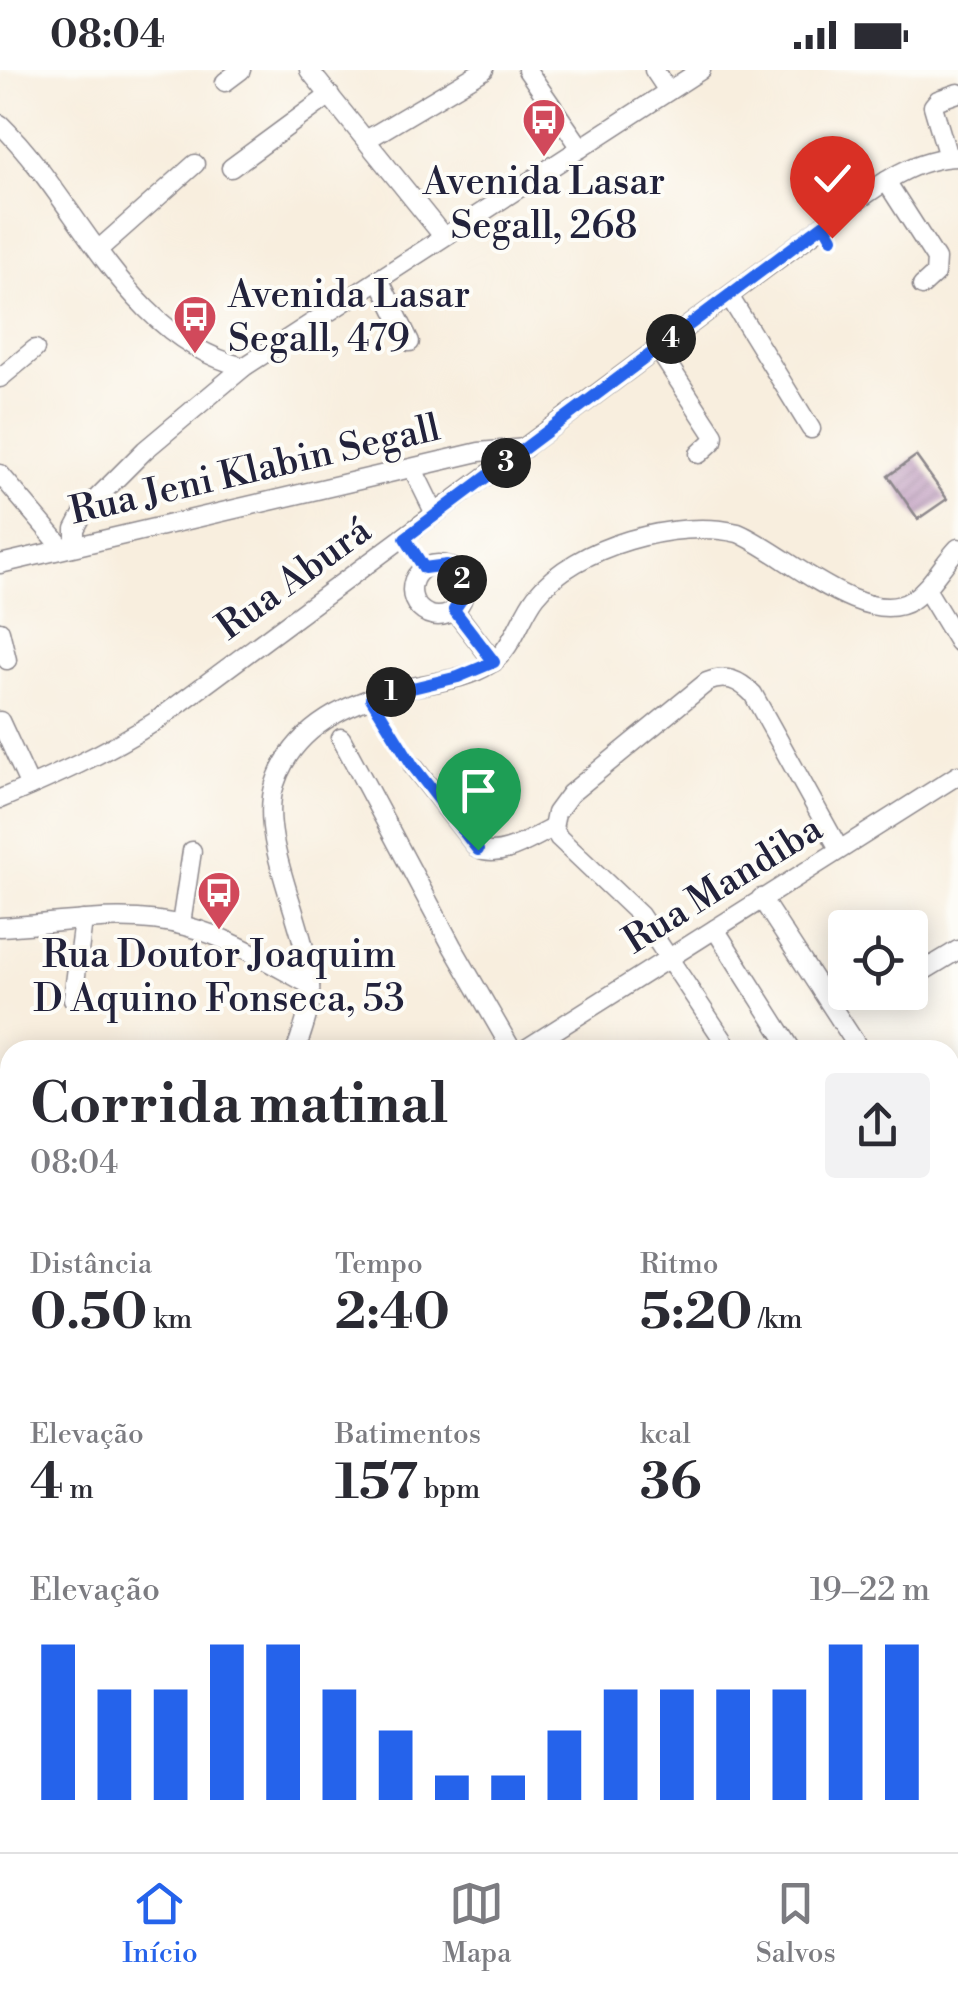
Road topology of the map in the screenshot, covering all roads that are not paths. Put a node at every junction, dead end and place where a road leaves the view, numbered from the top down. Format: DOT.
graph roads {
  1 [pos="241,70"];
  2 [pos="309,70"];
  3 [pos="484,70"];
  4 [pos="528,70"];
  5 [pos="654,70"];
  6 [pos="700,70"];
  7 [pos="225,82"];
  8 [pos="668,91"];
  9 [pos="958,93"];
  10 [pos="330,96"];
  11 [pos="0,124"];
  12 [pos="366,140"];
  13 [pos="581,148"];
  14 [pos="953,157"];
  15 [pos="195,164"];
  16 [pos="232,168"];
  17 [pos="886,182"];
  18 [pos="443,236"];
  19 [pos="98,250"];
  20 [pos="379,279"];
  21 [pos="922,286"];
  22 [pos="729,296"];
  23 [pos="410,342"];
  24 [pos="36,348"];
  25 [pos="658,349"];
  26 [pos="244,367"];
  27 [pos="0,378"];
  28 [pos="811,430"];
  29 [pos="525,448"];
  30 [pos="698,454"];
  31 [pos="412,468"];
  32 [pos="0,474"];
  33 [pos="435,514"];
  34 [pos="405,538"];
  35 [pos="68,546"];
  36 [pos="958,548"];
  37 [pos="0,564"];
  38 [pos="424,568"];
  39 [pos="926,589"];
  40 [pos="454,610"];
  41 [pos="0,631"];
  42 [pos="958,642"];
  43 [pos="7,660"];
  44 [pos="494,662"];
  45 [pos="0,721"];
  46 [pos="341,738"];
  47 [pos="413,766"];
  48 [pos="958,775"];
  49 [pos="30,786"];
  50 [pos="0,799"];
  51 [pos="553,828"];
  52 [pos="839,849"];
  53 [pos="192,851"];
  54 [pos="762,898"];
  55 [pos="83,920"];
  56 [pos="181,924"];
  57 [pos="0,927"];
  58 [pos="715,929"];
  59 [pos="958,950"];
  60 [pos="669,957"];
  61 [pos="928,969"];
  62 [pos="310,985"];
  63 [pos="820,990"];
  64 [pos="828,993"];
  65 [pos="73,999"];
  66 [pos="299,1040"];
  67 [pos="506,1040"];
  68 [pos="546,1040"];
  69 [pos="723,1040"];
  70 [pos="786,1040"];
  71 [pos="853,1040"];
  1 -- 7 [label="street"];
  2 -- 10 [label="street"];
  3 -- 12 [label="street"];
  4 -- 13 [label="street"];
  5 -- 8 [label="street"];
  6 -- 8 [label="street"];
  8 -- 13 [label="street"];
  9 -- 14 [label="street"];
  10 -- 12 [label="street"];
  10 -- 16 [label="street"];
  11 -- 19 [label="street"];
  12 -- 18 [label="street"];
  13 -- 18 [label="street"];
  14 -- 17 [label="street, Rua Aburá"];
  15 -- 19 [label="street"];
  17 -- 21 [label="street"];
  17 -- 22 [label="street, Rua Aburá"];
  18 -- 20 [label="street"];
  19 -- 26 [label="street"];
  20 -- 23 [label="street"];
  20 -- 26 [label="street"];
  22 -- 25 [label="street, Rua Aburá"];
  22 -- 28 [label="street"];
  24 -- 27 [label="street"];
  25 -- 29 [label="street, Rua Aburá"];
  25 -- 30 [label="street"];
  26 -- 35 [label="street"];
  29 -- 31 [label="street, Rua Jeni Klabin Segall"];
  29 -- 33 [label="street, Rua Aburá"];
  31 -- 33 [label="street"];
  31 -- 35 [label="street, Rua Jeni Klabin Segall"];
  32 -- 35 [label="street"];
  33 -- 34 [label="street, Rua Aburá"];
  34 -- 38 [label="street"];
  34 -- 49 [label="street, Rua Aburá"];
  35 -- 37 [label="street, Rua Jeni Klabin Segall"];
  36 -- 39 [label="street"];
  38 -- 40 [label="street"];
  38 -- 40 [label="street"];
  39 -- 42 [label="street"];
  39 -- 44 [label="street"];
  40 -- 44 [label="street"];
  41 -- 43 [label="street"];
  44 -- 62 [label="street"];
  45 -- 49 [label="street"];
  46 -- 67 [label="street"];
  47 -- 51 [label="street"];
  48 -- 52 [label="street, Rua Mandiba"];
  49 -- 50 [label="street, Rua Aburá"];
  51 -- 52 [label="street"];
  51 -- 60 [label="street"];
  52 -- 54 [label="street, Rua Mandiba"];
  53 -- 56 [label="street"];
  54 -- 58 [label="street, Rua Mandiba"];
  54 -- 63 [label="street"];
  55 -- 56 [label="street"];
  55 -- 57 [label="street"];
  55 -- 65 [label="street"];
  56 -- 62 [label="street"];
  58 -- 60 [label="street, Rua Mandiba"];
  58 -- 70 [label="street"];
  59 -- 61 [label="street"];
  60 -- 68 [label="street, Rua Mandiba"];
  60 -- 69 [label="street"];
  62 -- 66 [label="street"];
  63 -- 64 [label="street"];
  63 -- 71 [label="street"];
}
